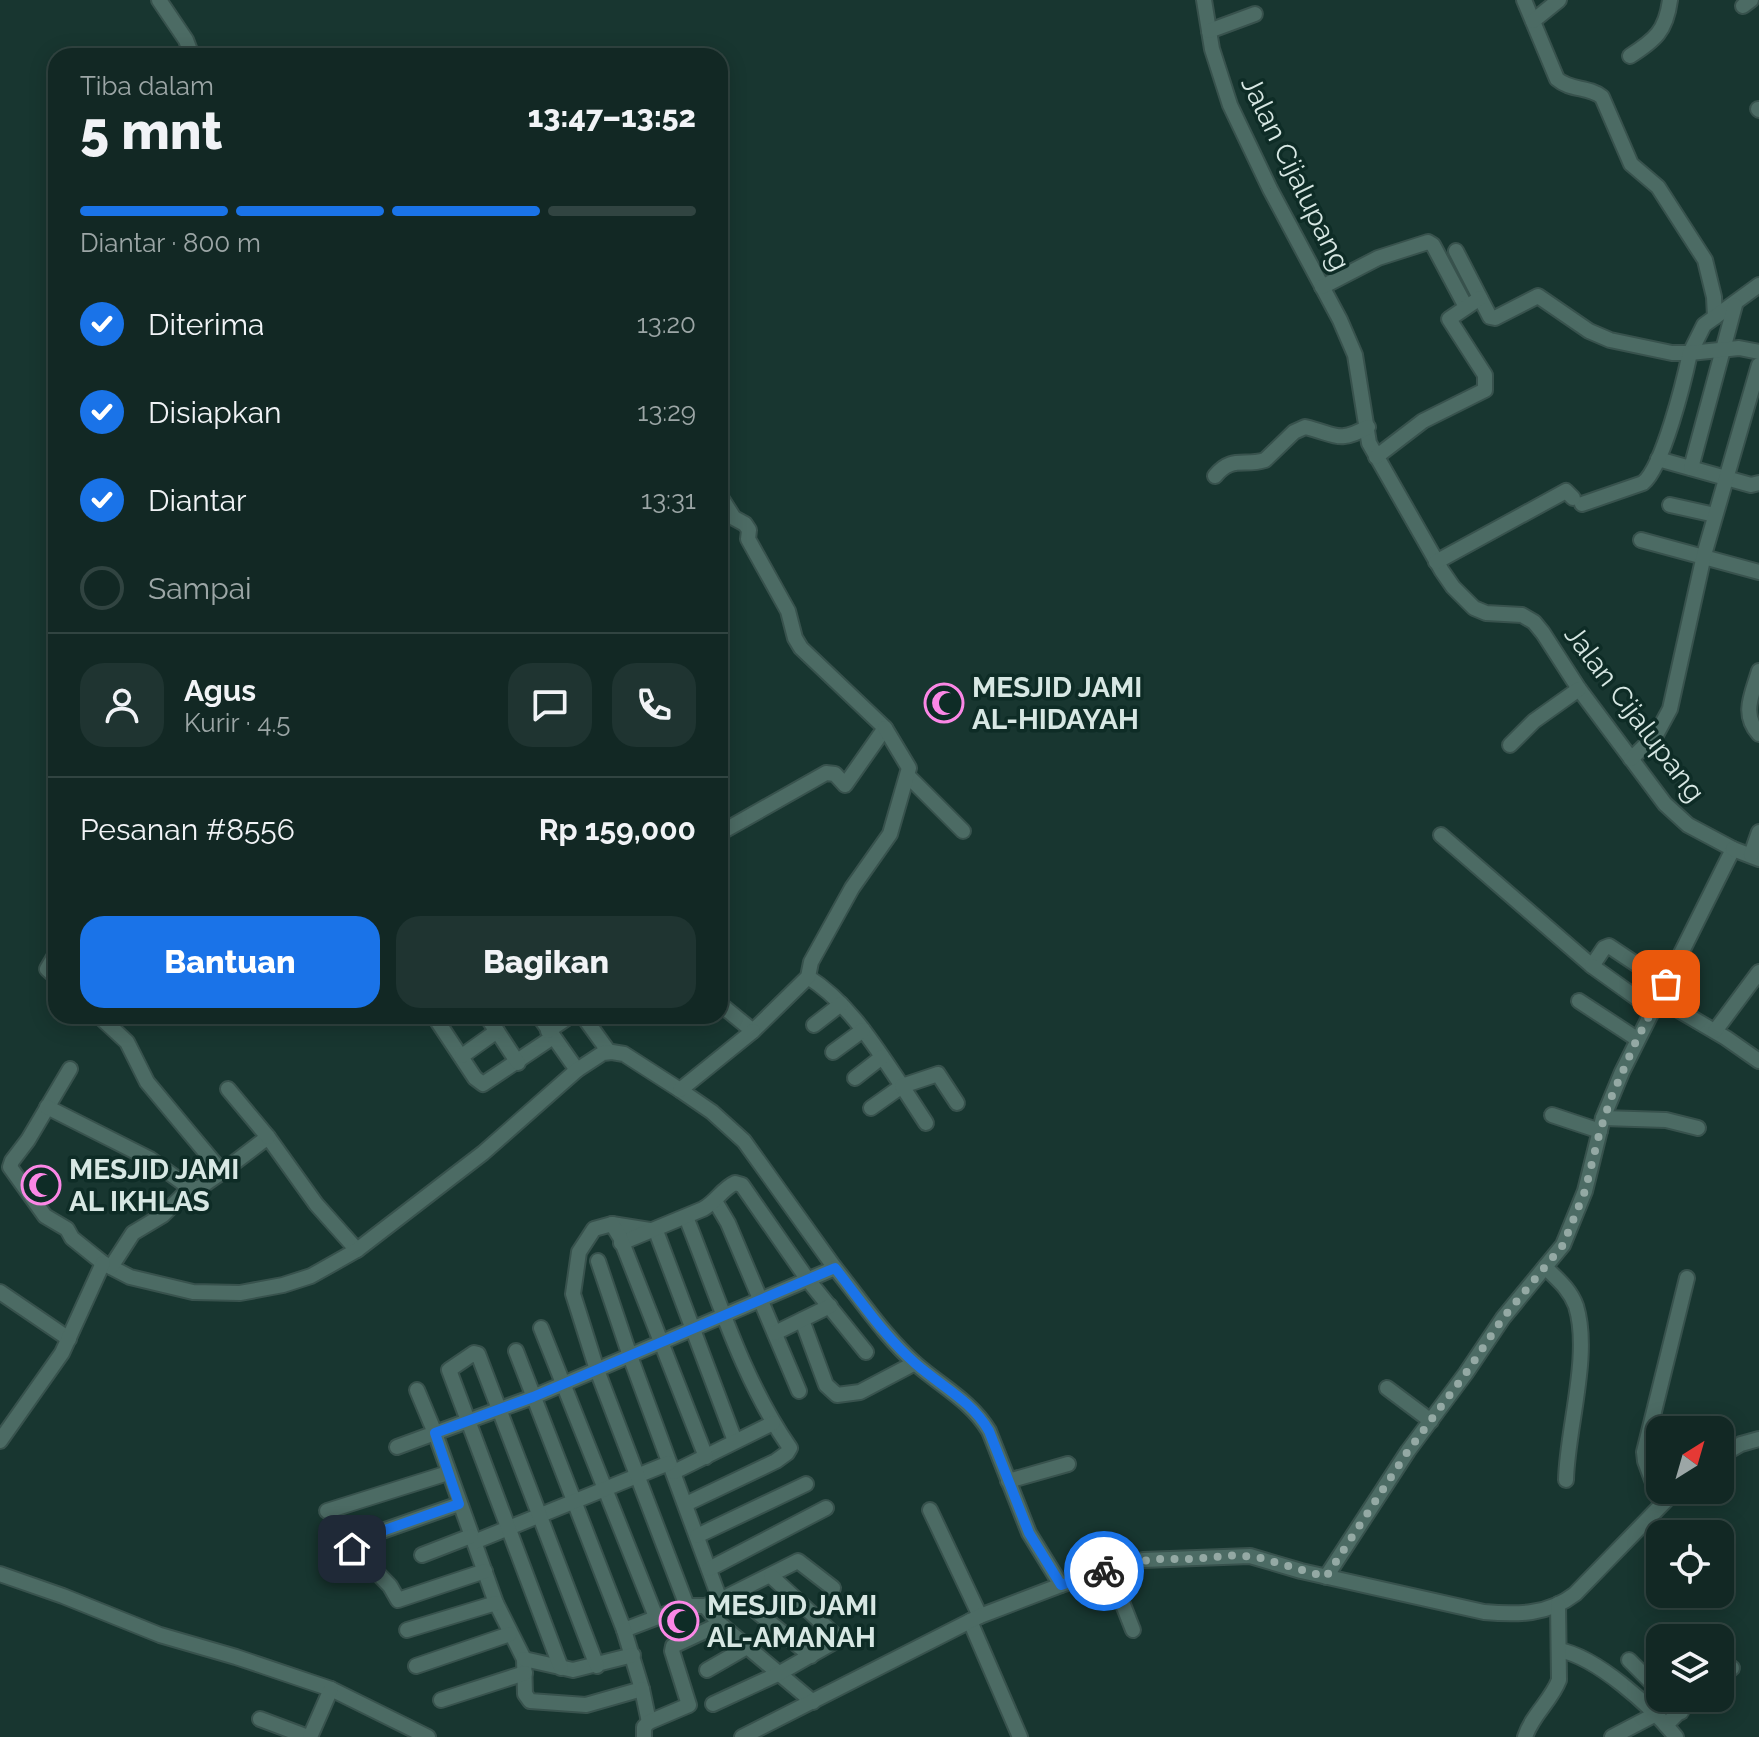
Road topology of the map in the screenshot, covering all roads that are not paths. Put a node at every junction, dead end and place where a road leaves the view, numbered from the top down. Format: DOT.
graph roads {
  1 [pos="159,0"];
  2 [pos="1204,0"];
  3 [pos="1524,0"];
  4 [pos="1559,0"];
  5 [pos="1670,0"];
  6 [pos="1255,14"];
  7 [pos="1533,21"];
  8 [pos="1209,31"];
  9 [pos="189,48"];
  10 [pos="1630,56"];
  11 [pos="1456,251"];
  12 [pos="1759,285"];
  13 [pos="1322,287"];
  14 [pos="1480,298"];
  15 [pos="1735,305"];
  16 [pos="1466,307"];
  17 [pos="1715,317"];
  18 [pos="1724,349"];
  19 [pos="1759,352"];
  20 [pos="1690,353"];
  21 [pos="1759,365"];
  22 [pos="1368,427"];
  23 [pos="1376,457"];
  24 [pos="1658,459"];
  25 [pos="1691,468"];
  26 [pos="1215,476"];
  27 [pos="1726,478"];
  28 [pos="1759,483"];
  29 [pos="1670,505"];
  30 [pos="728,509"];
  31 [pos="1715,515"];
  32 [pos="1641,540"];
  33 [pos="1704,555"];
  34 [pos="1436,562"];
  35 [pos="1759,572"];
  36 [pos="1759,671"];
  37 [pos="1579,689"];
  38 [pos="885,728"];
  39 [pos="1759,734"];
  40 [pos="1510,745"];
  41 [pos="1631,759"];
  42 [pos="908,776"];
  43 [pos="728,828"];
  44 [pos="963,831"];
  45 [pos="1759,832"];
  46 [pos="1441,835"];
  47 [pos="1733,849"];
  48 [pos="1755,857"];
  49 [pos="1592,966"];
  50 [pos="1759,972"];
  51 [pos="808,977"];
  52 [pos="1659,997"];
  53 [pos="1579,1001"];
  54 [pos="841,1004"];
  55 [pos="728,1011"];
  56 [pos="110,1024"];
  57 [pos="444,1024"];
  58 [pos="492,1024"];
  59 [pos="544,1024"];
  60 [pos="561,1024"];
  61 [pos="589,1024"];
  62 [pos="814,1025"];
  63 [pos="863,1030"];
  64 [pos="497,1031"];
  65 [pos="753,1031"];
  66 [pos="1715,1031"];
  67 [pos="550,1034"];
  68 [pos="1637,1039"];
  69 [pos="609,1052"];
  70 [pos="833,1052"];
  71 [pos="462,1056"];
  72 [pos="882,1057"];
  73 [pos="1759,1060"];
  74 [pos="518,1063"];
  75 [pos="70,1069"];
  76 [pos="577,1070"];
  77 [pos="855,1078"];
  78 [pos="902,1086"];
  79 [pos="228,1089"];
  80 [pos="680,1090"];
  81 [pos="957,1103"];
  82 [pos="47,1107"];
  83 [pos="871,1108"];
  84 [pos="1552,1115"];
  85 [pos="926,1123"];
  86 [pos="1602,1124"];
  87 [pos="1698,1128"];
  88 [pos="268,1137"];
  89 [pos="222,1172"];
  90 [pos="190,1188"];
  91 [pos="715,1201"];
  92 [pos="686,1217"];
  93 [pos="612,1224"];
  94 [pos="656,1231"];
  95 [pos="621,1243"];
  96 [pos="357,1250"];
  97 [pos="598,1261"];
  98 [pos="107,1265"];
  99 [pos="1545,1267"];
  100 [pos="835,1268"];
  101 [pos="1687,1278"];
  102 [pos="808,1280"];
  103 [pos="0,1292"];
  104 [pos="761,1301"];
  105 [pos="830,1306"];
  106 [pos="724,1317"];
  107 [pos="802,1320"];
  108 [pos="541,1328"];
  109 [pos="693,1330"];
  110 [pos="775,1333"];
  111 [pos="69,1339"];
  112 [pos="661,1343"];
  113 [pos="516,1351"];
  114 [pos="866,1352"];
  115 [pos="630,1356"];
  116 [pos="915,1363"];
  117 [pos="597,1370"];
  118 [pos="564,1383"];
  119 [pos="1387,1388"];
  120 [pos="417,1390"];
  121 [pos="799,1391"];
  122 [pos="533,1397"];
  123 [pos="499,1408"];
  124 [pos="1654,1416"];
  125 [pos="467,1421"];
  126 [pos="1431,1421"];
  127 [pos="773,1423"];
  128 [pos="435,1433"];
  129 [pos="1759,1439"];
  130 [pos="0,1441"];
  131 [pos="735,1441"];
  132 [pos="397,1447"];
  133 [pos="1734,1448"];
  134 [pos="706,1457"];
  135 [pos="1068,1464"];
  136 [pos="672,1468"];
  137 [pos="448,1473"];
  138 [pos="640,1476"];
  139 [pos="1566,1480"];
  140 [pos="1008,1481"];
  141 [pos="806,1484"];
  142 [pos="607,1489"];
  143 [pos="574,1503"];
  144 [pos="459,1504"];
  145 [pos="686,1504"];
  146 [pos="1661,1504"];
  147 [pos="826,1508"];
  148 [pos="930,1510"];
  149 [pos="327,1511"];
  150 [pos="540,1517"];
  151 [pos="510,1530"];
  152 [pos="697,1536"];
  153 [pos="472,1539"];
  154 [pos="422,1555"];
  155 [pos="709,1569"];
  156 [pos="1109,1569"];
  157 [pos="485,1571"];
  158 [pos="0,1574"];
  159 [pos="771,1576"];
  160 [pos="1326,1577"];
  161 [pos="1061,1585"];
  162 [pos="833,1588"];
  163 [pos="735,1594"];
  164 [pos="720,1600"];
  165 [pos="496,1603"];
  166 [pos="1558,1604"];
  167 [pos="687,1606"];
  168 [pos="705,1606"];
  169 [pos="656,1617"];
  170 [pos="975,1618"];
  171 [pos="720,1624"];
  172 [pos="407,1630"];
  173 [pos="624,1630"];
  174 [pos="1133,1630"];
  175 [pos="510,1634"];
  176 [pos="747,1647"];
  177 [pos="1559,1650"];
  178 [pos="633,1655"];
  179 [pos="811,1656"];
  180 [pos="1629,1660"];
  181 [pos="416,1666"];
  182 [pos="524,1666"];
  183 [pos="597,1666"];
  184 [pos="561,1668"];
  185 [pos="707,1670"];
  186 [pos="778,1674"];
  187 [pos="1646,1677"];
  188 [pos="331,1689"];
  189 [pos="642,1689"];
  190 [pos="441,1700"];
  191 [pos="813,1702"];
  192 [pos="713,1704"];
  193 [pos="1681,1712"];
  194 [pos="1654,1715"];
  195 [pos="260,1719"];
  196 [pos="394,1719"];
  197 [pos="649,1722"];
  198 [pos="1666,1725"];
  199 [pos="309,1737"];
  200 [pos="392,1737"];
  201 [pos="428,1737"];
  202 [pos="644,1737"];
  203 [pos="742,1737"];
  204 [pos="1020,1737"];
  205 [pos="1525,1737"];
  206 [pos="1612,1737"];
  207 [pos="1676,1737"];
  1 -- 9 [label="street"];
  2 -- 8 [label="street, Jalan Cijalupang"];
  3 -- 7 [label="street"];
  4 -- 7 [label="street"];
  5 -- 10 [label="street"];
  6 -- 8 [label="street"];
  7 -- 17 [label="street"];
  8 -- 13 [label="street, Jalan Cijalupang"];
  11 -- 14 [label="street"];
  12 -- 15 [label="street"];
  13 -- 16 [label="street"];
  13 -- 22 [label="street, Jalan Cijalupang"];
  14 -- 16 [label="street"];
  14 -- 20 [label="street"];
  15 -- 17 [label="street"];
  15 -- 18 [label="street"];
  16 -- 23 [label="street"];
  17 -- 20 [label="street"];
  18 -- 19 [label="street"];
  18 -- 20 [label="street"];
  18 -- 25 [label="street"];
  20 -- 24 [label="street"];
  21 -- 27 [label="street"];
  22 -- 23 [label="street, Jalan Cijalupang"];
  22 -- 26 [label="street"];
  23 -- 34 [label="street, Jalan Cijalupang"];
  24 -- 25 [label="street"];
  24 -- 34 [label="street"];
  25 -- 27 [label="street"];
  27 -- 28 [label="street"];
  27 -- 31 [label="street"];
  29 -- 31 [label="street"];
  30 -- 38 [label="street"];
  31 -- 33 [label="street"];
  32 -- 33 [label="street"];
  33 -- 35 [label="street"];
  33 -- 41 [label="street"];
  34 -- 37 [label="street, Jalan Cijalupang"];
  36 -- 39 [label="street"];
  37 -- 40 [label="street"];
  37 -- 41 [label="street, Jalan Cijalupang"];
  38 -- 42 [label="street"];
  38 -- 43 [label="street"];
  41 -- 47 [label="street, Jalan Cijalupang"];
  42 -- 44 [label="street"];
  42 -- 51 [label="street"];
  45 -- 48 [label="street"];
  46 -- 49 [label="street"];
  47 -- 48 [label="street, Jalan Cijalupang"];
  47 -- 52 [label="street"];
  49 -- 52 [label="street"];
  49 -- 52 [label="street"];
  50 -- 66 [label="street"];
  51 -- 54 [label="street"];
  51 -- 65 [label="street"];
  52 -- 66 [label="street"];
  52 -- 68 [label="street"];
  53 -- 68 [label="street"];
  54 -- 62 [label="street"];
  54 -- 63 [label="street"];
  55 -- 65 [label="street"];
  56 -- 89 [label="street"];
  57 -- 71 [label="street"];
  58 -- 64 [label="street"];
  59 -- 67 [label="street"];
  60 -- 67 [label="street"];
  61 -- 69 [label="street"];
  63 -- 70 [label="street"];
  63 -- 72 [label="street"];
  64 -- 71 [label="street"];
  64 -- 74 [label="street"];
  65 -- 80 [label="street"];
  66 -- 73 [label="street"];
  67 -- 74 [label="street"];
  67 -- 76 [label="street"];
  68 -- 86 [label="street"];
  69 -- 76 [label="street"];
  69 -- 80 [label="street"];
  71 -- 74 [label="street"];
  72 -- 77 [label="street"];
  72 -- 78 [label="street"];
  75 -- 82 [label="street"];
  76 -- 96 [label="street"];
  78 -- 81 [label="street"];
  78 -- 83 [label="street"];
  78 -- 85 [label="street"];
  79 -- 88 [label="street"];
  80 -- 100 [label="street"];
  82 -- 90 [label="street"];
  82 -- 98 [label="street"];
  84 -- 86 [label="street"];
  86 -- 87 [label="street"];
  86 -- 99 [label="street"];
  88 -- 89 [label="street"];
  88 -- 96 [label="street"];
  89 -- 90 [label="street"];
  90 -- 98 [label="street"];
  91 -- 92 [label="street"];
  91 -- 102 [label="street"];
  91 -- 104 [label="street"];
  92 -- 94 [label="street"];
  92 -- 106 [label="street"];
  93 -- 94 [label="street"];
  93 -- 95 [label="street"];
  93 -- 117 [label="street"];
  94 -- 95 [label="street"];
  94 -- 109 [label="street"];
  95 -- 112 [label="street"];
  96 -- 98 [label="street"];
  97 -- 115 [label="street"];
  98 -- 111 [label="street"];
  99 -- 126 [label="street"];
  99 -- 139 [label="street"];
  100 -- 102 [label="street"];
  100 -- 116 [label="street"];
  101 -- 124 [label="street"];
  102 -- 104 [label="street"];
  102 -- 105 [label="street"];
  103 -- 111 [label="street"];
  104 -- 106 [label="street"];
  104 -- 110 [label="street"];
  105 -- 107 [label="street"];
  105 -- 114 [label="street"];
  106 -- 109 [label="street"];
  106 -- 127 [label="street"];
  107 -- 110 [label="street"];
  107 -- 116 [label="street"];
  108 -- 118 [label="street"];
  109 -- 112 [label="street"];
  109 -- 131 [label="street"];
  110 -- 121 [label="street"];
  111 -- 130 [label="street"];
  112 -- 115 [label="street"];
  112 -- 134 [label="street"];
  113 -- 122 [label="street"];
  115 -- 117 [label="street"];
  115 -- 136 [label="street"];
  116 -- 140 [label="street"];
  117 -- 118 [label="street"];
  117 -- 138 [label="street"];
  118 -- 122 [label="street"];
  118 -- 142 [label="street"];
  119 -- 126 [label="street"];
  120 -- 128 [label="street"];
  122 -- 123 [label="street"];
  122 -- 143 [label="street"];
  123 -- 125 [label="street"];
  123 -- 125 [label="street"];
  123 -- 150 [label="street"];
  125 -- 128 [label="street"];
  125 -- 151 [label="street"];
  126 -- 160 [label="street"];
  127 -- 131 [label="street"];
  127 -- 145 [label="street"];
  128 -- 132 [label="street"];
  128 -- 137 [label="street"];
  129 -- 133 [label="street"];
  131 -- 134 [label="street"];
  134 -- 136 [label="street"];
  135 -- 140 [label="street"];
  136 -- 138 [label="street"];
  136 -- 145 [label="street"];
  137 -- 144 [label="street"];
  137 -- 149 [label="street"];
  138 -- 142 [label="street"];
  138 -- 167 [label="street"];
  140 -- 161 [label="street"];
  141 -- 152 [label="street"];
  142 -- 143 [label="street"];
  142 -- 169 [label="street"];
  143 -- 150 [label="street"];
  143 -- 173 [label="street"];
  144 -- 153 [label="street"];
  144 -- 157 [label="street"];
  145 -- 152 [label="street"];
  146 -- 166 [label="street"];
  147 -- 155 [label="street"];
  148 -- 170 [label="street"];
  150 -- 151 [label="street"];
  150 -- 183 [label="street"];
  151 -- 153 [label="street"];
  151 -- 184 [label="street"];
  152 -- 155 [label="street"];
  153 -- 154 [label="street"];
  153 -- 157 [label="street"];
  155 -- 164 [label="street"];
  156 -- 160 [label="street"];
  156 -- 161 [label="street"];
  156 -- 174 [label="street"];
  157 -- 165 [label="street"];
  158 -- 188 [label="street"];
  159 -- 162 [label="street"];
  159 -- 163 [label="street"];
  159 -- 179 [label="street"];
  160 -- 166 [label="street"];
  161 -- 170 [label="street"];
  163 -- 164 [label="street"];
  163 -- 179 [label="street"];
  164 -- 168 [label="street"];
  165 -- 172 [label="street"];
  165 -- 175 [label="street"];
  166 -- 177 [label="street"];
  167 -- 168 [label="street"];
  167 -- 169 [label="street"];
  168 -- 171 [label="street"];
  169 -- 173 [label="street"];
  170 -- 191 [label="street"];
  170 -- 204 [label="street"];
  171 -- 176 [label="street"];
  171 -- 197 [label="street"];
  173 -- 178 [label="street"];
  175 -- 181 [label="street"];
  175 -- 182 [label="street"];
  176 -- 185 [label="street"];
  176 -- 186 [label="street"];
  177 -- 194 [label="street"];
  177 -- 205 [label="street"];
  178 -- 183 [label="street"];
  178 -- 189 [label="street"];
  179 -- 186 [label="street"];
  180 -- 187 [label="street"];
  182 -- 184 [label="street"];
  182 -- 189 [label="street"];
  182 -- 190 [label="street"];
  183 -- 184 [label="street"];
  186 -- 191 [label="street"];
  186 -- 192 [label="street"];
  188 -- 196 [label="street"];
  188 -- 199 [label="street"];
  189 -- 197 [label="street"];
  191 -- 203 [label="street"];
  193 -- 198 [label="street"];
  194 -- 198 [label="street"];
  194 -- 206 [label="street"];
  195 -- 199 [label="street"];
  196 -- 200 [label="street"];
  196 -- 201 [label="street"];
  197 -- 202 [label="street"];
  198 -- 207 [label="street"];
}
